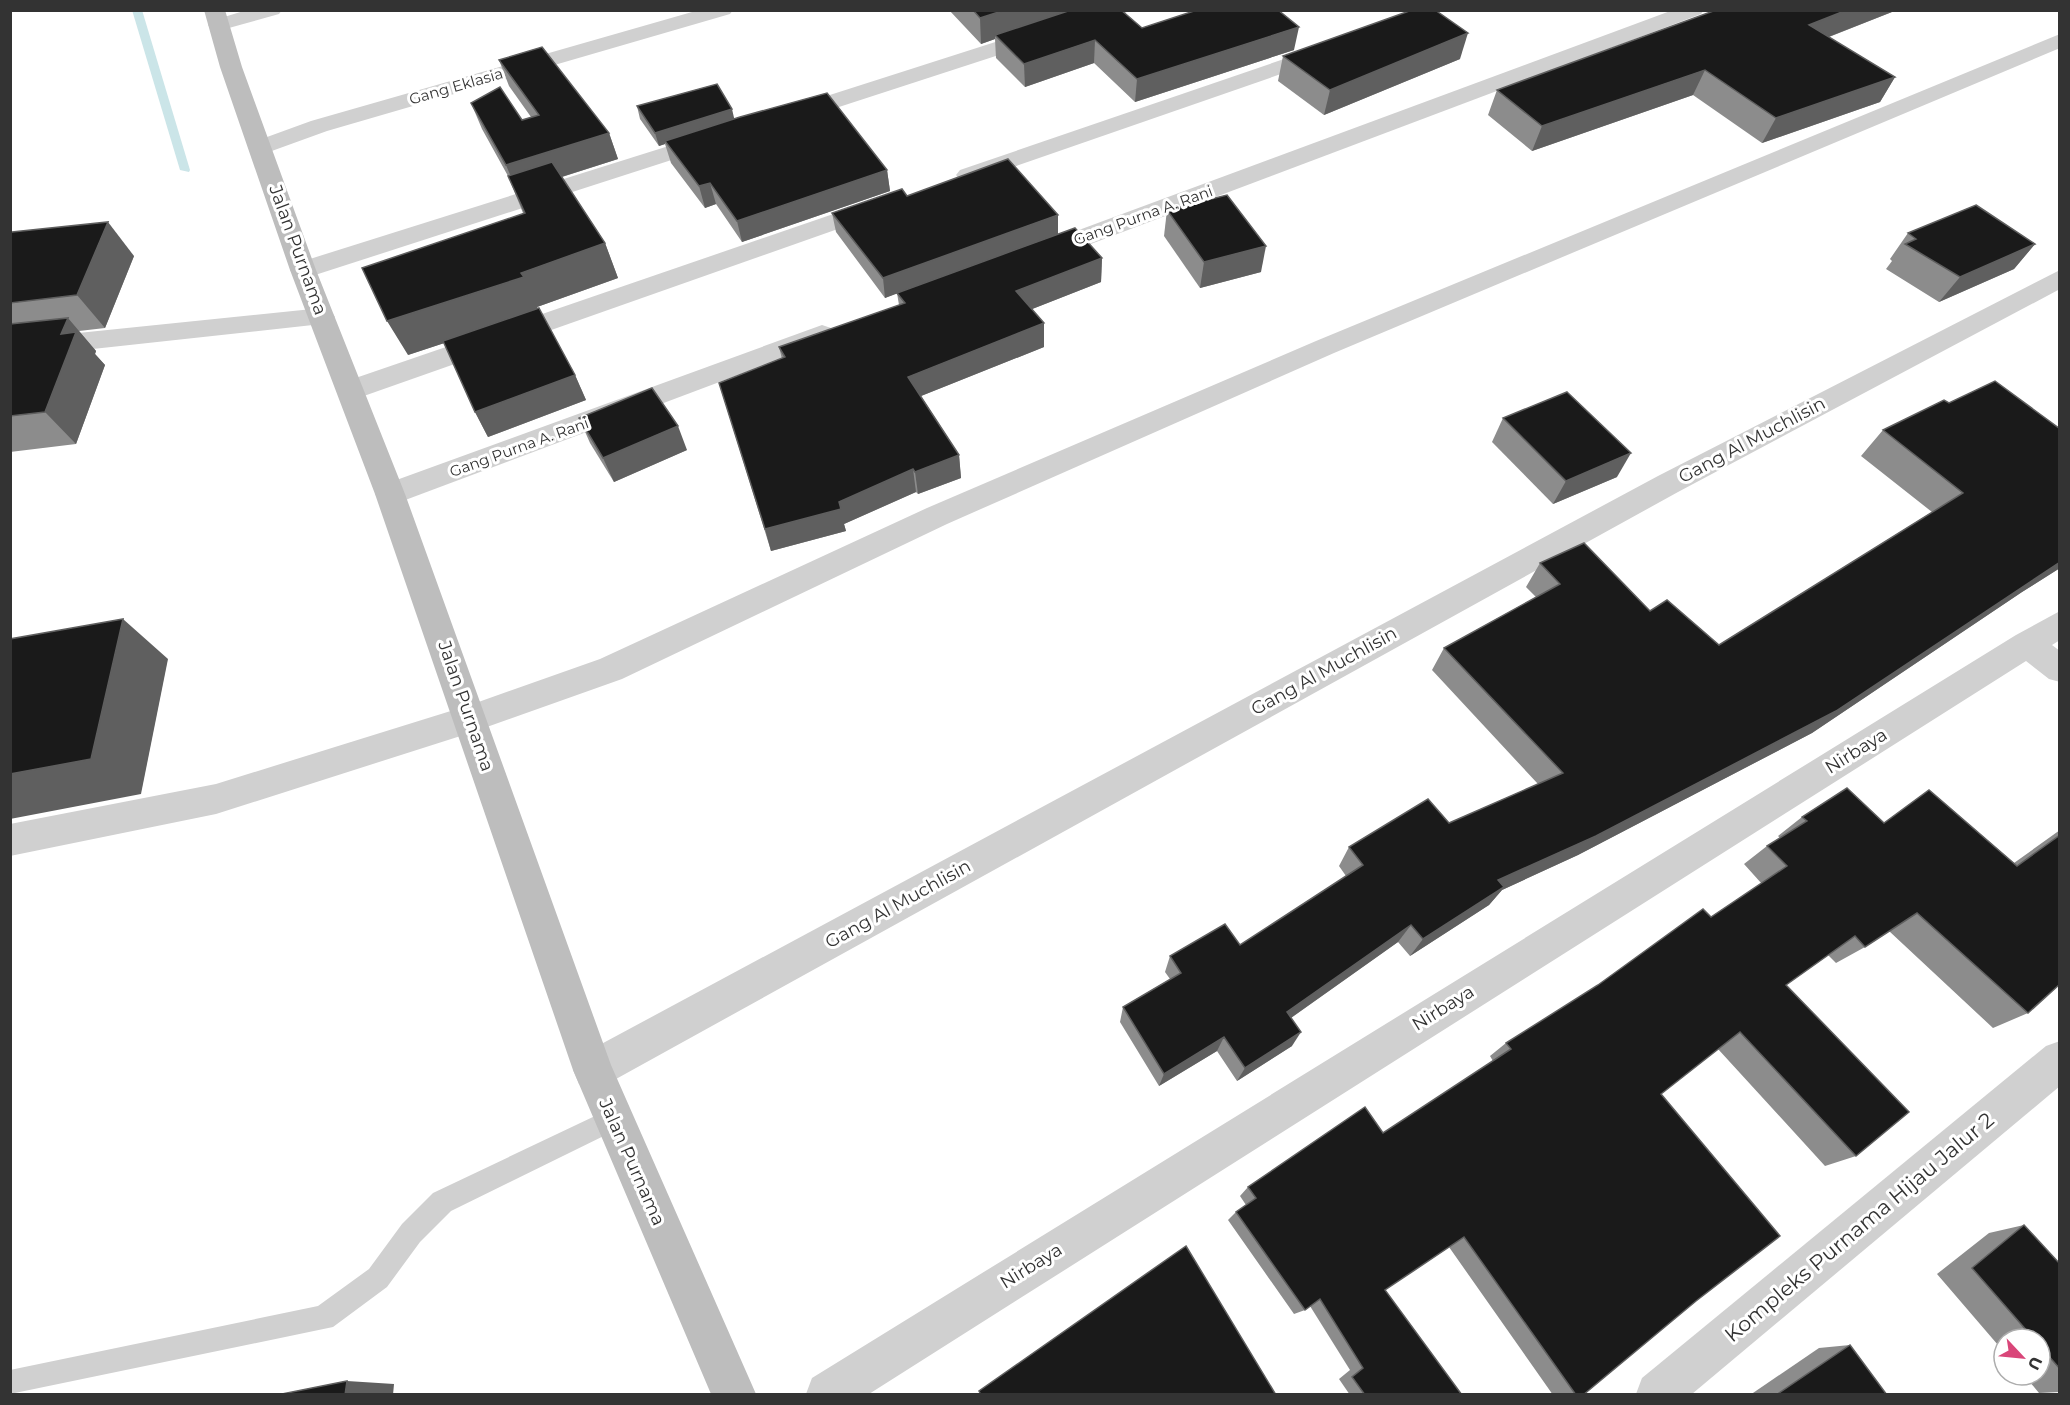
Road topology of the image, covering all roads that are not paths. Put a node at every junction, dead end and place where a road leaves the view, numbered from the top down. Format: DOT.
graph roads {
  1 [pos="272,10"];
  2 [pos="723,10"];
  3 [pos="1118,10"];
  4 [pos="1694,10"];
  5 [pos="216,18"];
  6 [pos="2060,40"];
  7 [pos="1341,46"];
  8 [pos="767,122"];
  9 [pos="733,133"];
  10 [pos="261,147"];
  11 [pos="947,183"];
  12 [pos="902,198"];
  13 [pos="1019,261"];
  14 [pos="303,270"];
  15 [pos="2060,278"];
  16 [pos="322,316"];
  17 [pos="840,327"];
  18 [pos="10,348"];
  19 [pos="351,390"];
  20 [pos="390,494"];
  21 [pos="2060,624"];
  22 [pos="2027,644"];
  23 [pos="2060,669"];
  24 [pos="470,719"];
  25 [pos="10,840"];
  26 [pos="2060,1060"];
  27 [pos="593,1070"];
  28 [pos="614,1119"];
  29 [pos="10,1383"];
  30 [pos="734,1395"];
  31 [pos="828,1395"];
  32 [pos="1658,1395"];
  1 -- 5 [label="street"];
  2 -- 10 [label="street, Gang Eklasia"];
  3 -- 8 [label="street"];
  4 -- 13 [label="street, Gang Purna A. Rani"];
  5 -- 10 [label="street, Jalan Purnama"];
  6 -- 24 [label="street"];
  7 -- 11 [label="street"];
  9 -- 14 [label="street"];
  10 -- 14 [label="street, Jalan Purnama"];
  12 -- 19 [label="street"];
  14 -- 16 [label="street, Jalan Purnama"];
  15 -- 27 [label="street, Gang Al Muchlisin"];
  16 -- 18 [label="street"];
  16 -- 19 [label="street, Jalan Purnama"];
  17 -- 20 [label="street, Gang Purna A. Rani"];
  19 -- 20 [label="street, Jalan Purnama"];
  20 -- 24 [label="street, Jalan Purnama"];
  21 -- 22 [label="street, Nirbaya"];
  22 -- 23 [label="street"];
  22 -- 31 [label="street, Nirbaya"];
  24 -- 25 [label="street"];
  24 -- 27 [label="street, Jalan Purnama"];
  26 -- 32 [label="street, Kompleks Purnama Hijau Jalur 2"];
  27 -- 28 [label="street, Jalan Purnama"];
  28 -- 29 [label="lane"];
  28 -- 30 [label="street, Jalan Purnama"];
}
